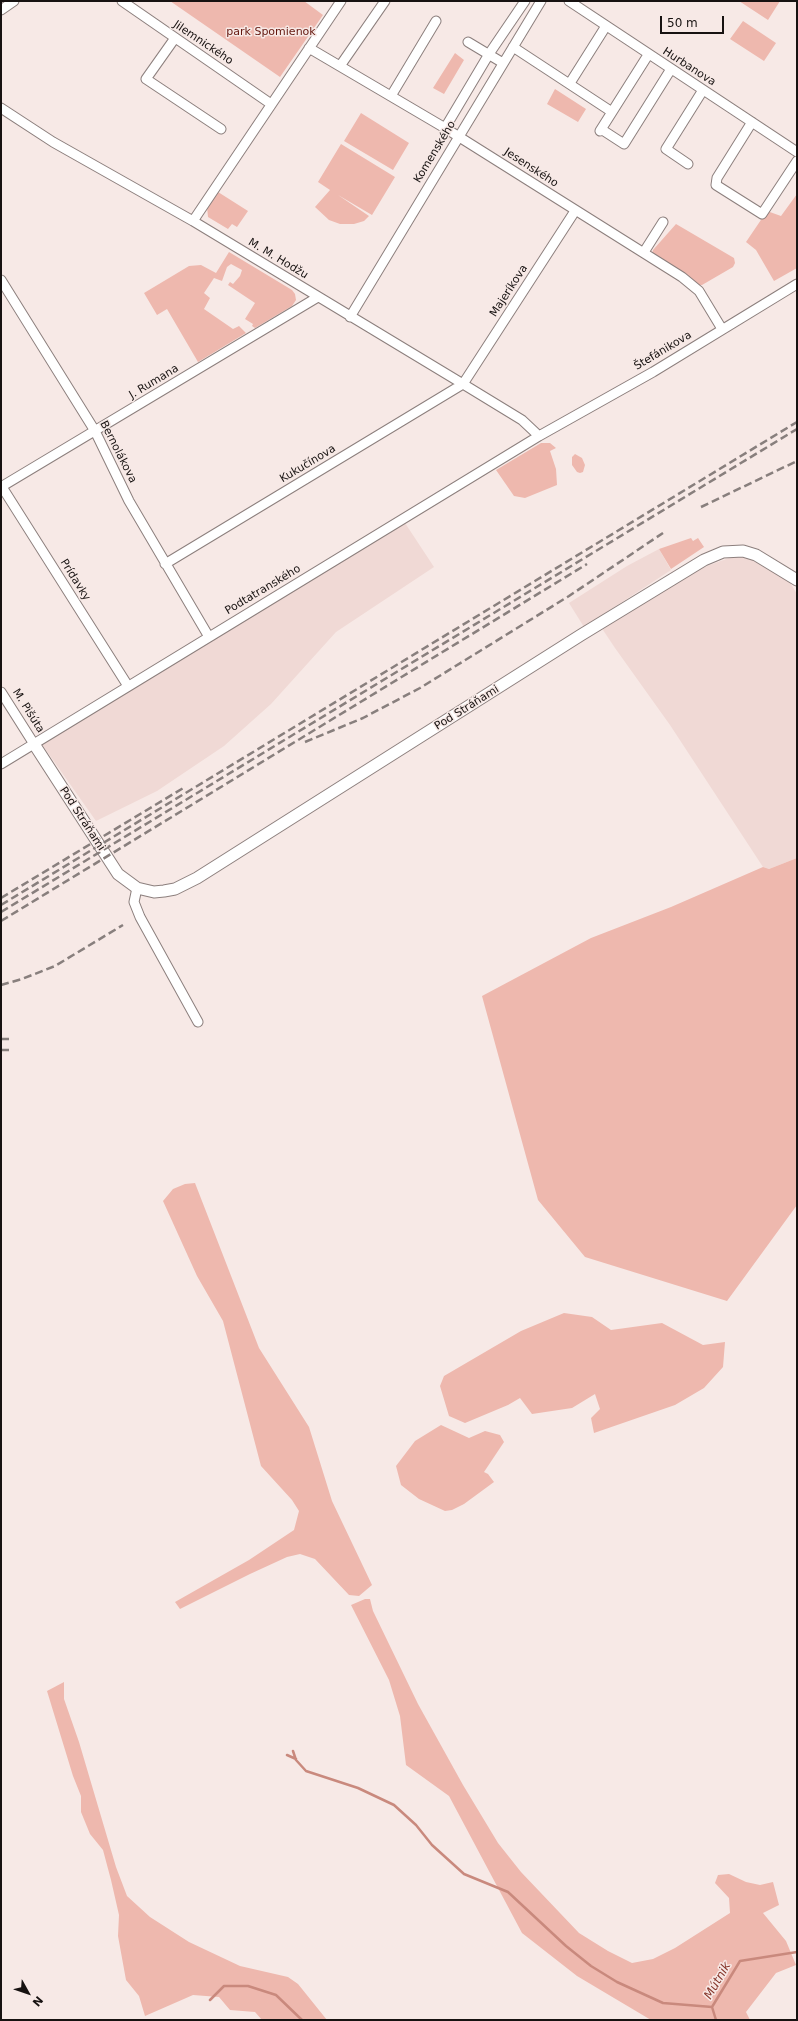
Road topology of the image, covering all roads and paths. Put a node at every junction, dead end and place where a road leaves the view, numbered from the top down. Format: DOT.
graph roads {
  1 [pos="14,1"];
  2 [pos="122,1"];
  3 [pos="341,1"];
  4 [pos="385,1"];
  5 [pos="525,1"];
  6 [pos="542,1"];
  7 [pos="569,1"];
  8 [pos="1,10"];
  9 [pos="436,21"];
  10 [pos="606,26"];
  11 [pos="174,38"];
  12 [pos="468,42"];
  13 [pos="513,47"];
  14 [pos="309,48"];
  15 [pos="489,54"];
  16 [pos="648,55"];
  17 [pos="503,63"];
  18 [pos="340,66"];
  19 [pos="671,69"];
  20 [pos="570,83"];
  21 [pos="703,90"];
  22 [pos="391,96"];
  23 [pos="271,104"];
  24 [pos="1,108"];
  25 [pos="612,112"];
  26 [pos="752,122"];
  27 [pos="445,128"];
  28 [pos="222,129"];
  29 [pos="459,137"];
  30 [pos="797,152"];
  31 [pos="797,161"];
  32 [pos="688,164"];
  33 [pos="575,211"];
  34 [pos="193,221"];
  35 [pos="663,222"];
  36 [pos="644,252"];
  37 [pos="1,280"];
  38 [pos="797,284"];
  39 [pos="318,297"];
  40 [pos="350,317"];
  41 [pos="722,329"];
  42 [pos="463,384"];
  43 [pos="95,431"];
  44 [pos="539,436"];
  45 [pos="1,487"];
  46 [pos="165,564"];
  47 [pos="797,580"];
  48 [pos="209,637"];
  49 [pos="128,686"];
  50 [pos="1,692"];
  51 [pos="34,744"];
  52 [pos="1,764"];
  53 [pos="137,888"];
  54 [pos="198,1022"];
  1 -- 8 [label="street"];
  2 -- 11 [label="street, Jilemnického"];
  3 -- 14 [label="street"];
  4 -- 18 [label="street"];
  5 -- 15 [label="street"];
  6 -- 13 [label="street, Komenského"];
  7 -- 10 [label="street, Hurbanova"];
  9 -- 22 [label="street"];
  10 -- 16 [label="street, Hurbanova"];
  10 -- 20 [label="street"];
  11 -- 23 [label="street, Jilemnického"];
  11 -- 28 [label="street"];
  12 -- 15 [label="street"];
  13 -- 17 [label="street, Komenského"];
  13 -- 20 [label="street"];
  14 -- 18 [label="street, Jesenského"];
  14 -- 23 [label="street"];
  15 -- 17 [label="street"];
  15 -- 27 [label="street"];
  16 -- 19 [label="street, Hurbanova"];
  16 -- 25 [label="street"];
  17 -- 29 [label="street, Komenského"];
  18 -- 22 [label="street, Jesenského"];
  19 -- 21 [label="street, Hurbanova"];
  19 -- 25 [label="street"];
  20 -- 25 [label="street"];
  21 -- 26 [label="street, Hurbanova"];
  21 -- 32 [label="street"];
  22 -- 27 [label="street, Jesenského"];
  23 -- 34 [label="street"];
  24 -- 34 [label="street, M. M. Hodžu"];
  26 -- 30 [label="street, Hurbanova"];
  26 -- 31 [label="street"];
  27 -- 29 [label="street, Jesenského"];
  29 -- 33 [label="street, Jesenského"];
  29 -- 40 [label="street, Komenského"];
  33 -- 36 [label="street, Jesenského"];
  33 -- 42 [label="street, Majeríkova"];
  34 -- 39 [label="street, M. M. Hodžu"];
  35 -- 36 [label="street"];
  36 -- 41 [label="street, Jesenského"];
  37 -- 43 [label="street, Bernolákova"];
  38 -- 41 [label="street, Štefánikova"];
  39 -- 40 [label="street, M. M. Hodžu"];
  39 -- 43 [label="street, J. Rumana"];
  40 -- 42 [label="street, M. M. Hodžu"];
  41 -- 44 [label="street, Štefánikova"];
  42 -- 44 [label="street, M. M. Hodžu"];
  42 -- 46 [label="street, Kukučínova"];
  43 -- 45 [label="street, J. Rumana"];
  43 -- 46 [label="street, Bernolákova"];
  44 -- 48 [label="street, Podtatranského"];
  45 -- 49 [label="street, Prídavky"];
  46 -- 48 [label="street, Bernolákova"];
  47 -- 53 [label="street, Pod Stráňami"];
  48 -- 49 [label="street, Podtatranského"];
  49 -- 51 [label="street, Podtatranského"];
  50 -- 51 [label="street, M. Pišúta"];
  51 -- 52 [label="street, Podtatranského"];
  51 -- 53 [label="street, Pod Stráňami"];
  53 -- 54 [label="street"];
}
